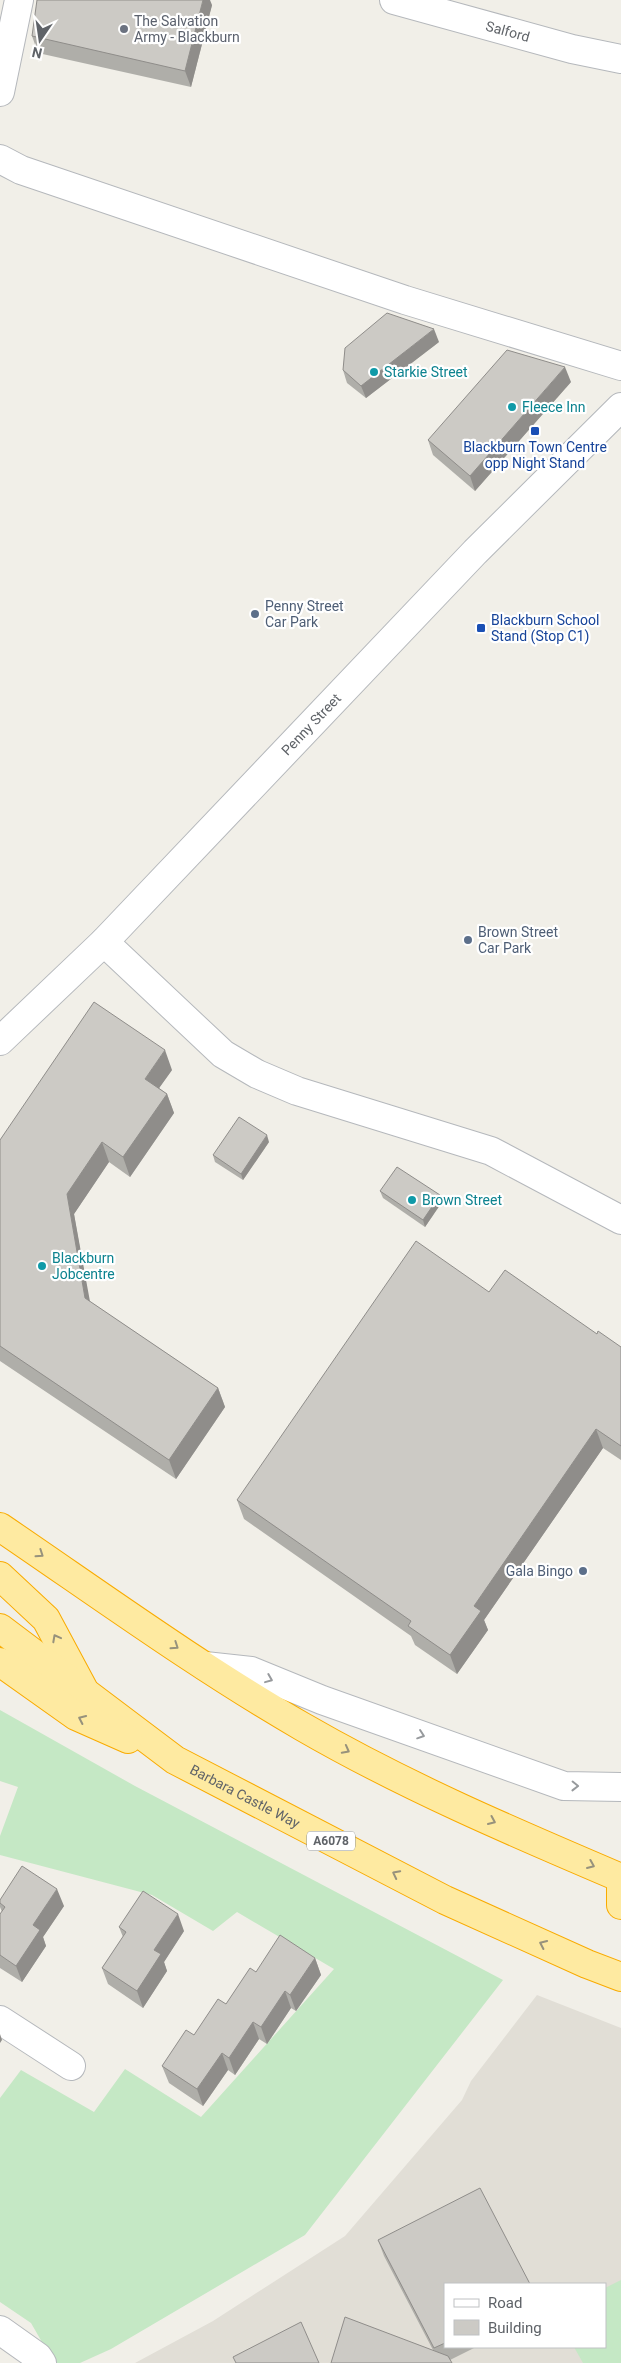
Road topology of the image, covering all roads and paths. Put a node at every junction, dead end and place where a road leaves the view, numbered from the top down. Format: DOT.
graph roads {
  1 [pos="19,0"];
  2 [pos="394,0"];
  3 [pos="621,59"];
  4 [pos="0,92"];
  5 [pos="0,159"];
  6 [pos="621,366"];
  7 [pos="621,407"];
  8 [pos="104,942"];
  9 [pos="0,1041"];
  10 [pos="621,1220"];
  11 [pos="0,1527"];
  12 [pos="0,1576"];
  13 [pos="0,1628"];
  14 [pos="0,1662"];
  15 [pos="205,1666"];
  16 [pos="88,1696"];
  17 [pos="175,1760"];
  18 [pos="621,1786"];
  19 [pos="621,1878"];
  20 [pos="621,1905"];
  21 [pos="621,1977"];
  22 [pos="0,2020"];
  23 [pos="71,2066"];
  24 [pos="0,2330"];
  25 [pos="42,2363"];
  1 -- 4 [label="street"];
  2 -- 3 [label="street, Salford"];
  5 -- 6 [label="street"];
  7 -- 8 [label="street, Penny Street"];
  8 -- 9 [label="street, Penny Street"];
  8 -- 10 [label="street"];
  11 -- 15 [label="highway, one-way"];
  16 -- 12 [label="highway, one-way"];
  13 -- 16 [label="highway, Barbara Castle Way / A6078"];
  17 -- 14 [label="highway, one-way"];
  15 -- 18 [label="street, one-way"];
  15 -- 19 [label="highway, one-way"];
  16 -- 17 [label="highway, Barbara Castle Way / A6078"];
  21 -- 17 [label="highway, Barbara Castle Way / A6078, one-way"];
  19 -- 20 [label="highway"];
  22 -- 23 [label="street"];
  24 -- 25 [label="street"];
}
